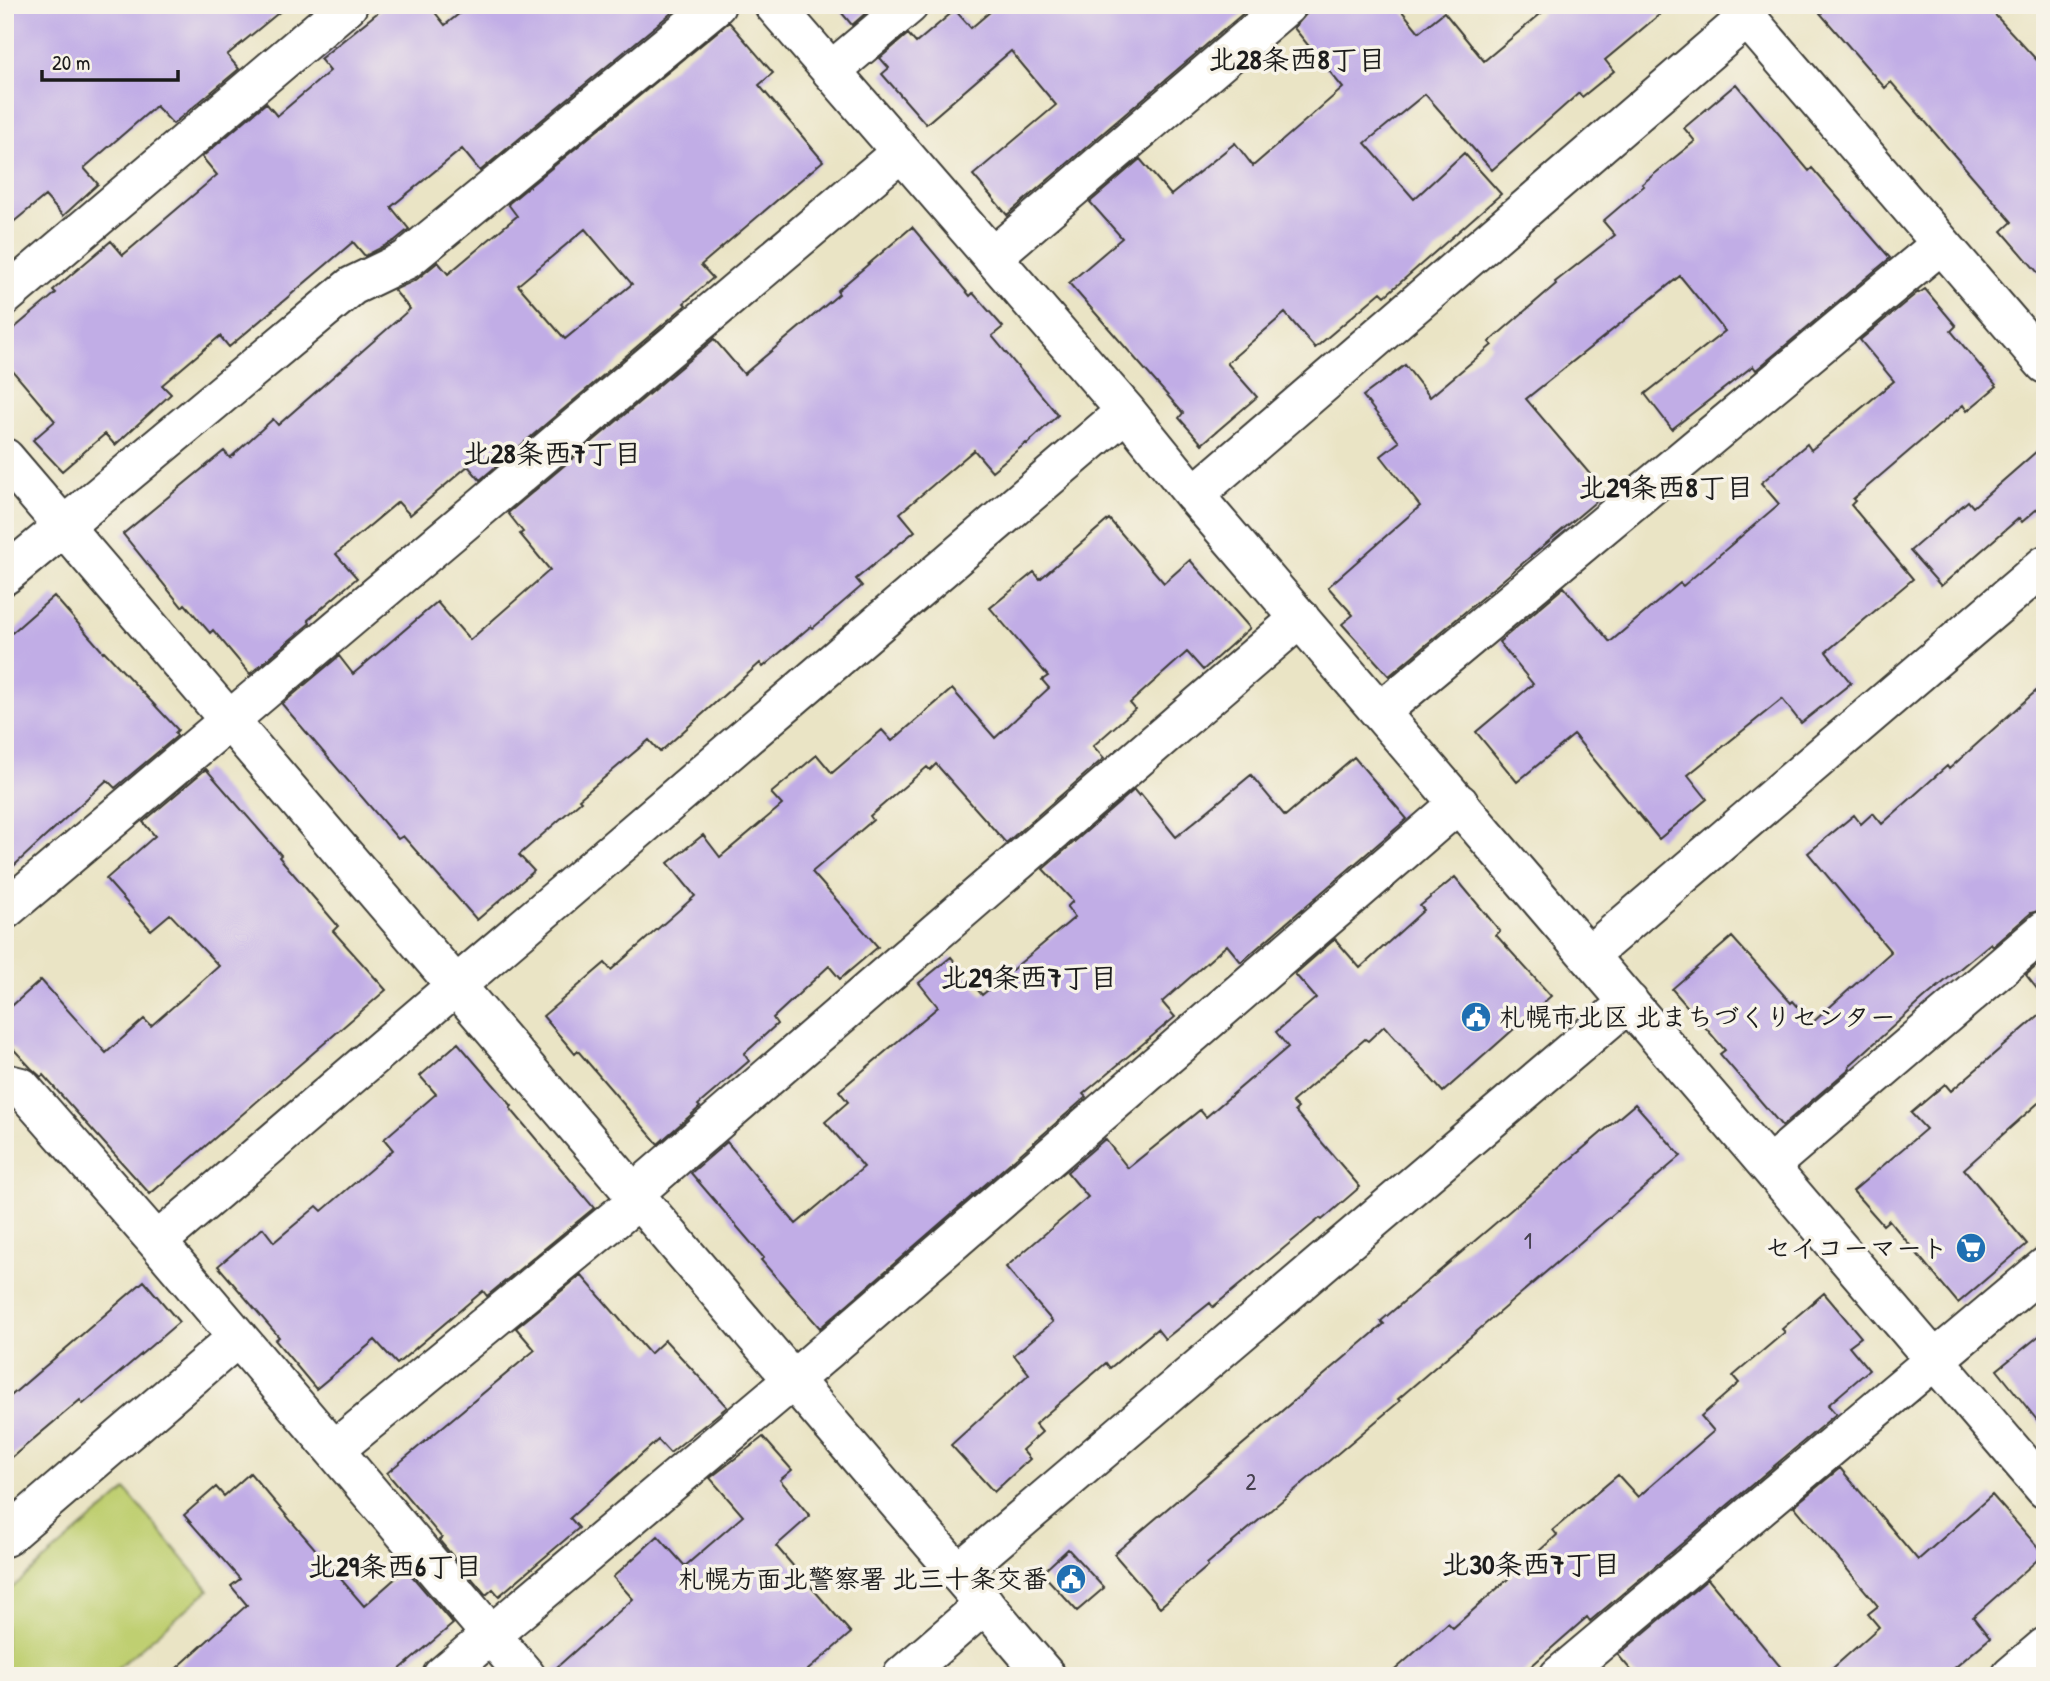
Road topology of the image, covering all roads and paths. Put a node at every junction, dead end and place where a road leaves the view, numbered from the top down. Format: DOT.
graph roads {
  1 [pos="348,5"];
  2 [pos="716,5"];
  3 [pos="774,5"];
  4 [pos="909,5"];
  5 [pos="1287,5"];
  6 [pos="1742,12"];
  7 [pos="831,71"];
  8 [pos="901,152"];
  9 [pos="1941,244"];
  10 [pos="992,257"];
  11 [pos="5,296"];
  12 [pos="2045,364"];
  13 [pos="1126,411"];
  14 [pos="5,458"];
  15 [pos="1194,495"];
  16 [pos="63,526"];
  17 [pos="2045,565"];
  18 [pos="5,575"];
  19 [pos="1300,618"];
  20 [pos="1380,712"];
  21 [pos="228,720"];
  22 [pos="1459,803"];
  23 [pos="5,909"];
  24 [pos="2045,930"];
  25 [pos="1589,955"];
  26 [pos="455,986"];
  27 [pos="1629,1002"];
  28 [pos="5,1083"];
  29 [pos="1769,1166"];
  30 [pos="636,1197"];
  31 [pos="157,1241"];
  32 [pos="2045,1267"];
  33 [pos="238,1337"];
  34 [pos="1934,1360"];
  35 [pos="793,1380"];
  36 [pos="334,1450"];
  37 [pos="2045,1489"];
  38 [pos="5,1537"];
  39 [pos="958,1573"];
  40 [pos="985,1604"];
  41 [pos="491,1634"];
  42 [pos="2045,1647"];
  43 [pos="442,1676"];
  44 [pos="526,1676"];
  45 [pos="902,1676"];
  46 [pos="1046,1676"];
  47 [pos="1559,1676"];
  48 [pos="2011,1676"];
  1 -- 11 [label="street"];
  2 -- 16 [label="street"];
  3 -- 7 [label="street"];
  4 -- 7 [label="street"];
  5 -- 10 [label="street"];
  6 -- 9 [label="street"];
  6 -- 15 [label="street"];
  7 -- 8 [label="street"];
  8 -- 10 [label="street"];
  8 -- 21 [label="street"];
  9 -- 12 [label="street"];
  9 -- 20 [label="street"];
  10 -- 13 [label="street"];
  13 -- 15 [label="street"];
  13 -- 26 [label="street"];
  14 -- 16 [label="street"];
  15 -- 19 [label="street"];
  16 -- 18 [label="street"];
  16 -- 21 [label="street"];
  17 -- 25 [label="street"];
  19 -- 20 [label="street"];
  19 -- 30 [label="street"];
  20 -- 22 [label="street"];
  21 -- 23 [label="street"];
  21 -- 26 [label="street"];
  22 -- 25 [label="street"];
  22 -- 35 [label="street"];
  24 -- 29 [label="street"];
  25 -- 27 [label="street"];
  26 -- 30 [label="street"];
  26 -- 31 [label="street"];
  27 -- 29 [label="street"];
  27 -- 39 [label="street"];
  28 -- 31 [label="street"];
  29 -- 34 [label="street"];
  30 -- 35 [label="street"];
  30 -- 36 [label="street"];
  31 -- 33 [label="street"];
  32 -- 34 [label="street"];
  33 -- 36 [label="street"];
  33 -- 38 [label="street"];
  34 -- 37 [label="street"];
  34 -- 47 [label="street"];
  35 -- 39 [label="street"];
  35 -- 41 [label="street"];
  36 -- 41 [label="street"];
  39 -- 40 [label="street"];
  40 -- 45 [label="street"];
  40 -- 46 [label="street"];
  41 -- 43 [label="street"];
  41 -- 44 [label="street"];
  42 -- 48 [label="street"];
}
